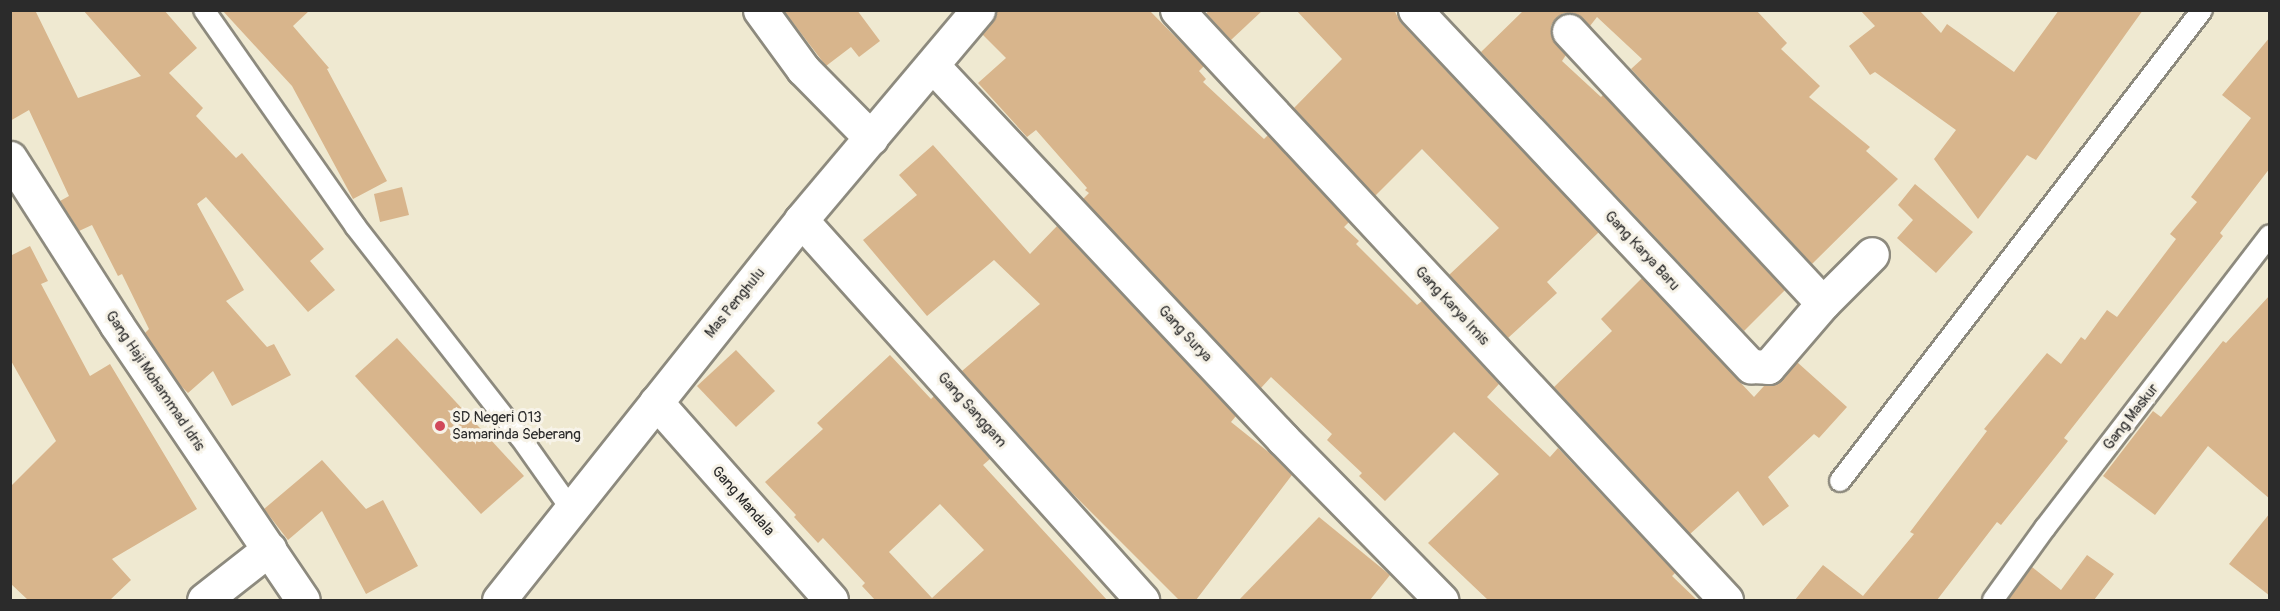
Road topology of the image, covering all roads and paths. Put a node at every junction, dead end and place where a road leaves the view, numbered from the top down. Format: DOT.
graph roads {
  1 [pos="204,10"];
  2 [pos="760,10"];
  3 [pos="978,10"];
  4 [pos="1177,10"];
  5 [pos="1415,10"];
  6 [pos="2202,10"];
  7 [pos="1569,31"];
  8 [pos="932,64"];
  9 [pos="871,138"];
  10 [pos="11,160"];
  11 [pos="801,220"];
  12 [pos="2270,235"];
  13 [pos="1872,254"];
  14 [pos="1823,303"];
  15 [pos="656,402"];
  16 [pos="1840,481"];
  17 [pos="571,509"];
  18 [pos="269,549"];
  19 [pos="204,600"];
  20 [pos="303,600"];
  21 [pos="499,600"];
  22 [pos="831,600"];
  23 [pos="1142,600"];
  24 [pos="1441,600"];
  25 [pos="1726,600"];
  26 [pos="1993,600"];
  1 -- 17 [label="lane"];
  2 -- 9 [label="street"];
  3 -- 8 [label="street, Mas Penghulu"];
  4 -- 25 [label="street, Gang Karya Imis"];
  5 -- 14 [label="street, Gang Karya Baru"];
  6 -- 16 [label="lane"];
  7 -- 14 [label="street"];
  8 -- 9 [label="street, Mas Penghulu"];
  8 -- 24 [label="street, Gang Surya"];
  9 -- 11 [label="street, Mas Penghulu"];
  10 -- 18 [label="street, Gang Haji Mohammad Idris"];
  11 -- 15 [label="street, Mas Penghulu"];
  11 -- 23 [label="street, Gang Sanggam"];
  12 -- 26 [label="lane, Gang Maskur"];
  13 -- 14 [label="street, Gang Karya Baru"];
  15 -- 17 [label="street, Mas Penghulu"];
  15 -- 22 [label="street, Gang Mandala"];
  17 -- 21 [label="street, Mas Penghulu"];
  18 -- 19 [label="street"];
  18 -- 20 [label="street, Gang Haji Mohammad Idris"];
}
